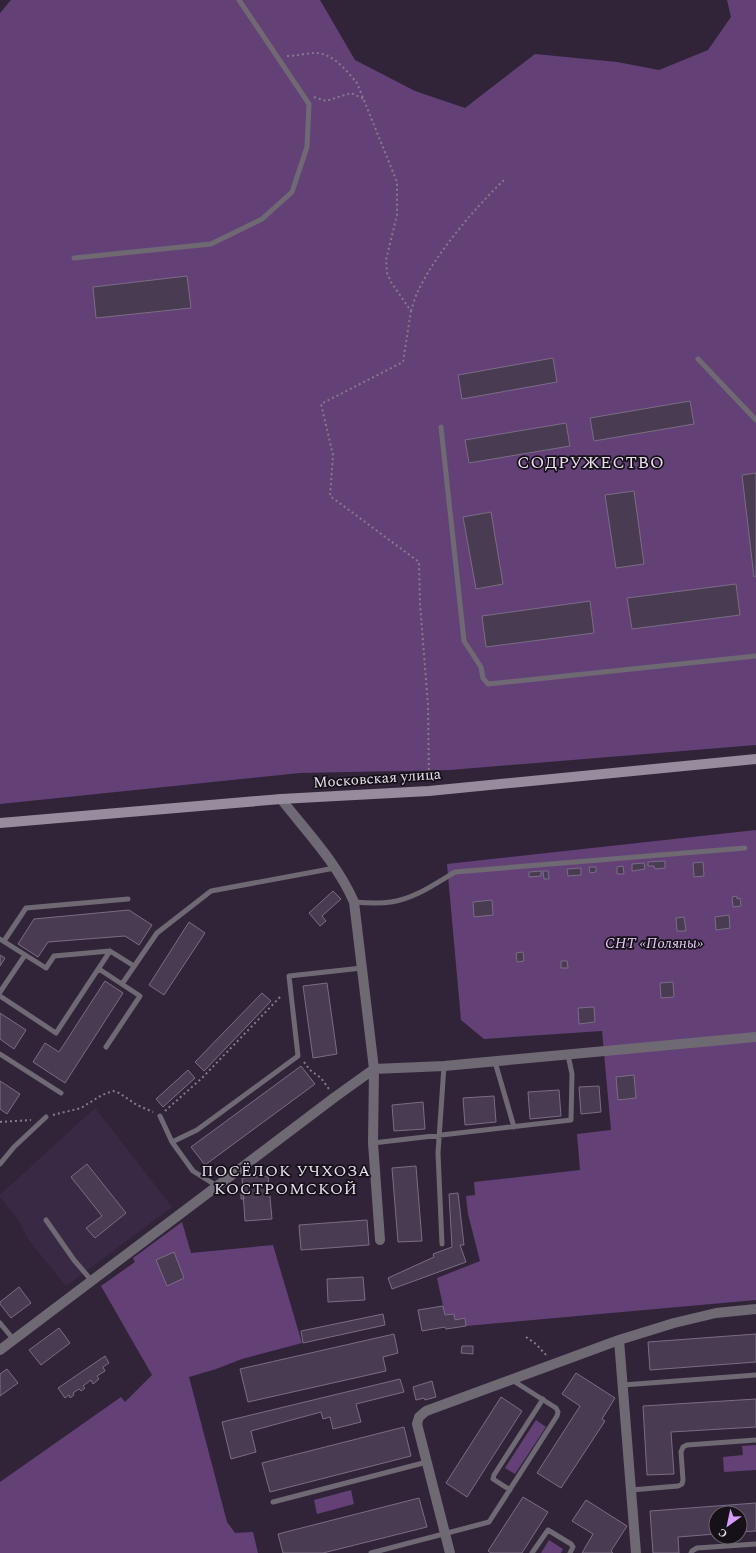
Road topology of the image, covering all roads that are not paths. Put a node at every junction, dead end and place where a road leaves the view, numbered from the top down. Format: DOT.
graph roads {
  1 [pos="239,0"];
  2 [pos="74,258"];
  3 [pos="698,359"];
  4 [pos="756,420"];
  5 [pos="440,427"];
  6 [pos="756,656"];
  7 [pos="756,759"];
  8 [pos="281,799"];
  9 [pos="0,822"];
  10 [pos="745,848"];
  11 [pos="336,868"];
  12 [pos="128,899"];
  13 [pos="354,902"];
  14 [pos="2,940"];
  15 [pos="110,951"];
  16 [pos="25,955"];
  17 [pos="134,966"];
  18 [pos="362,968"];
  19 [pos="98,969"];
  20 [pos="122,984"];
  21 [pos="0,992"];
  22 [pos="0,996"];
  23 [pos="756,1038"];
  24 [pos="106,1047"];
  25 [pos="0,1054"];
  26 [pos="568,1055"];
  27 [pos="495,1062"];
  28 [pos="444,1066"];
  29 [pos="374,1069"];
  30 [pos="61,1093"];
  31 [pos="160,1116"];
  32 [pos="46,1117"];
  33 [pos="514,1127"];
  34 [pos="439,1135"];
  35 [pos="172,1142"];
  36 [pos="373,1143"];
  37 [pos="0,1164"];
  38 [pos="217,1186"];
  39 [pos="46,1220"];
  40 [pos="380,1240"];
  41 [pos="442,1244"];
  42 [pos="92,1281"];
  43 [pos="756,1309"];
  44 [pos="0,1322"];
  45 [pos="14,1340"];
  46 [pos="619,1340"];
  47 [pos="0,1350"];
  48 [pos="756,1375"];
  49 [pos="512,1380"];
  50 [pos="623,1385"];
  51 [pos="542,1400"];
  52 [pos="756,1440"];
  53 [pos="427,1462"];
  54 [pos="510,1490"];
  55 [pos="631,1490"];
  56 [pos="274,1502"];
  57 [pos="445,1534"];
  58 [pos="756,1544"];
  59 [pos="371,1553"];
  60 [pos="450,1553"];
  61 [pos="532,1553"];
  62 [pos="570,1553"];
  63 [pos="636,1553"];
  64 [pos="691,1553"];
  1 -- 2 [label="lane"];
  3 -- 4 [label="lane"];
  5 -- 6 [label="lane"];
  7 -- 8 [label="main road, Московская улица"];
  8 -- 9 [label="main road, Московская улица"];
  8 -- 11 [label="street"];
  10 -- 13 [label="lane"];
  11 -- 13 [label="street"];
  11 -- 17 [label="lane"];
  12 -- 14 [label="lane"];
  13 -- 18 [label="street"];
  14 -- 16 [label="lane"];
  15 -- 16 [label="lane"];
  15 -- 17 [label="lane"];
  15 -- 19 [label="lane"];
  16 -- 21 [label="lane"];
  17 -- 20 [label="lane"];
  18 -- 29 [label="street"];
  18 -- 35 [label="lane"];
  19 -- 20 [label="lane"];
  19 -- 22 [label="lane"];
  20 -- 24 [label="lane"];
  23 -- 26 [label="street"];
  25 -- 30 [label="lane"];
  26 -- 27 [label="street"];
  26 -- 33 [label="lane"];
  27 -- 28 [label="street"];
  27 -- 33 [label="lane"];
  28 -- 29 [label="street"];
  28 -- 34 [label="lane"];
  29 -- 36 [label="street"];
  29 -- 38 [label="street"];
  31 -- 35 [label="lane"];
  32 -- 37 [label="lane"];
  33 -- 34 [label="lane"];
  34 -- 36 [label="lane"];
  34 -- 41 [label="lane"];
  35 -- 38 [label="lane"];
  36 -- 40 [label="street"];
  38 -- 42 [label="street"];
  39 -- 42 [label="lane"];
  42 -- 45 [label="street"];
  43 -- 46 [label="street"];
  44 -- 45 [label="lane"];
  45 -- 47 [label="street"];
  46 -- 49 [label="street"];
  46 -- 50 [label="street"];
  48 -- 50 [label="lane"];
  49 -- 51 [label="lane"];
  49 -- 53 [label="street"];
  50 -- 55 [label="street"];
  51 -- 54 [label="lane"];
  51 -- 54 [label="lane"];
  52 -- 55 [label="lane"];
  53 -- 56 [label="lane"];
  53 -- 57 [label="street"];
  54 -- 57 [label="lane"];
  55 -- 63 [label="street"];
  57 -- 59 [label="lane"];
  57 -- 60 [label="street"];
  58 -- 64 [label="lane"];
  61 -- 62 [label="lane"];
}
